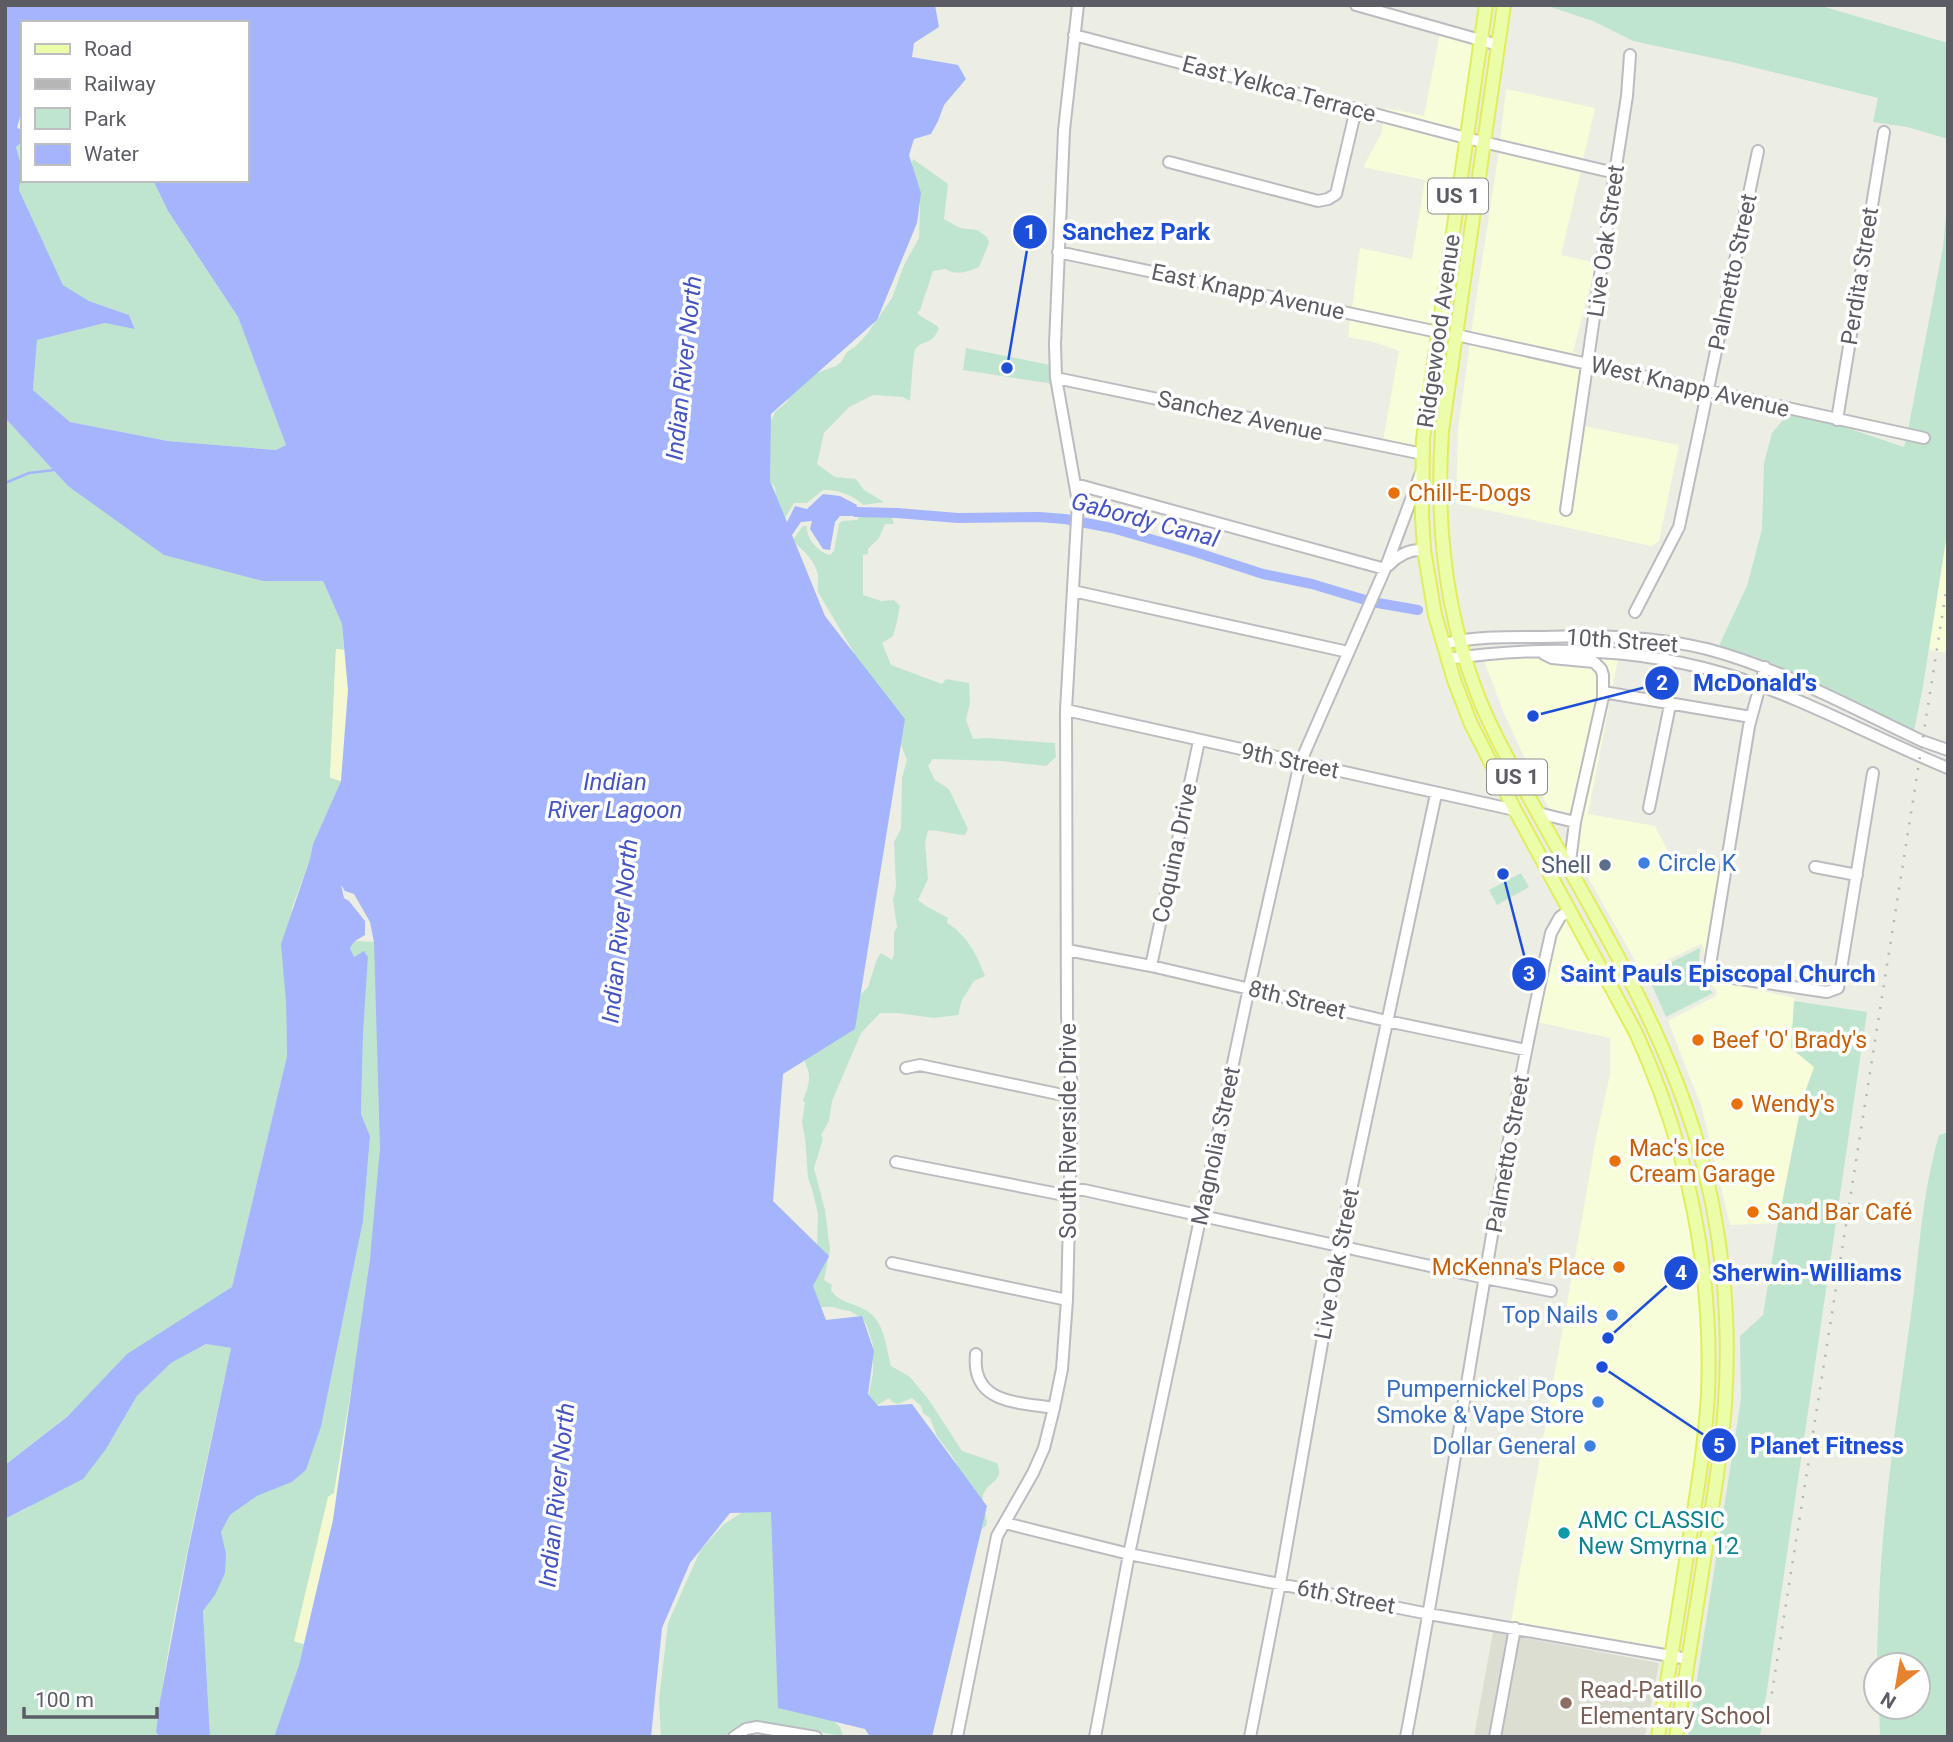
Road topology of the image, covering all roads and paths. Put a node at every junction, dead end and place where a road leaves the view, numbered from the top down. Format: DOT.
graph roads {
  1 [pos="1078,5"];
  2 [pos="1356,5"];
  3 [pos="1486,5"];
  4 [pos="1504,5"];
  5 [pos="1074,35"];
  6 [pos="1481,40"];
  7 [pos="1498,45"];
  8 [pos="1630,55"];
  9 [pos="1356,109"];
  10 [pos="1884,132"];
  11 [pos="1466,138"];
  12 [pos="1484,142"];
  13 [pos="1758,151"];
  14 [pos="1169,162"];
  15 [pos="1615,173"];
  16 [pos="1058,252"];
  17 [pos="1442,305"];
  18 [pos="1438,332"];
  19 [pos="1456,335"];
  20 [pos="1452,364"];
  21 [pos="1588,364"];
  22 [pos="1056,378"];
  23 [pos="1708,392"];
  24 [pos="1837,420"];
  25 [pos="1924,438"];
  26 [pos="1423,461"];
  27 [pos="1075,484"];
  28 [pos="1566,510"];
  29 [pos="1424,551"];
  30 [pos="1385,569"];
  31 [pos="1073,591"];
  32 [pos="1635,612"];
  33 [pos="1460,640"];
  34 [pos="1443,644"];
  35 [pos="1541,651"];
  36 [pos="1348,652"];
  37 [pos="1465,657"];
  38 [pos="1447,659"];
  39 [pos="1765,667"];
  40 [pos="1760,686"];
  41 [pos="1603,692"];
  42 [pos="1670,705"];
  43 [pos="1066,710"];
  44 [pos="1751,717"];
  45 [pos="1888,725"];
  46 [pos="1881,739"];
  47 [pos="1199,741"];
  48 [pos="1948,750"];
  49 [pos="1300,763"];
  50 [pos="1948,768"];
  51 [pos="1872,773"];
  52 [pos="1436,794"];
  53 [pos="1649,808"];
  54 [pos="1515,810"];
  55 [pos="1538,813"];
  56 [pos="1575,822"];
  57 [pos="1815,867"];
  58 [pos="1569,870"];
  59 [pos="1857,875"];
  60 [pos="1555,883"];
  61 [pos="1586,900"];
  62 [pos="1570,910"];
  63 [pos="1604,933"];
  64 [pos="1067,950"];
  65 [pos="1151,966"];
  66 [pos="1249,988"];
  67 [pos="1387,1021"];
  68 [pos="1526,1050"];
  69 [pos="906,1068"];
  70 [pos="1677,1083"];
  71 [pos="1660,1089"];
  72 [pos="1072,1097"];
  73 [pos="1697,1142"];
  74 [pos="1680,1148"];
  75 [pos="896,1162"];
  76 [pos="1070,1190"];
  77 [pos="1202,1215"];
  78 [pos="1339,1246"];
  79 [pos="892,1263"];
  80 [pos="1485,1278"];
  81 [pos="1550,1291"];
  82 [pos="1067,1300"];
  83 [pos="1708,1325"];
  84 [pos="1726,1327"];
  85 [pos="976,1354"];
  86 [pos="1054,1408"];
  87 [pos="1697,1491"];
  88 [pos="1714,1494"];
  89 [pos="1005,1523"];
  90 [pos="1129,1554"];
  91 [pos="1280,1583"];
  92 [pos="1429,1614"];
  93 [pos="1515,1628"];
  94 [pos="1671,1656"];
  95 [pos="1688,1659"];
  96 [pos="734,1737"];
  97 [pos="816,1737"];
  98 [pos="957,1737"];
  99 [pos="1095,1737"];
  100 [pos="1250,1737"];
  101 [pos="1406,1737"];
  102 [pos="1496,1737"];
  103 [pos="1658,1737"];
  104 [pos="1676,1737"];
  1 -- 5 [label="street, South Riverside Drive"];
  2 -- 6 [label="street"];
  3 -- 6 [label="main road, Ridgewood Avenue / US 1"];
  4 -- 7 [label="main road, Ridgewood Avenue / US 1"];
  5 -- 9 [label="street, East Yelkca Terrace"];
  5 -- 16 [label="street, South Riverside Drive"];
  6 -- 7 [label="street"];
  6 -- 11 [label="main road, Ridgewood Avenue / US 1"];
  7 -- 12 [label="main road, Ridgewood Avenue / US 1"];
  8 -- 15 [label="street, Live Oak Street"];
  9 -- 11 [label="street, East Yelkca Terrace"];
  9 -- 14 [label="street"];
  10 -- 24 [label="street, Perdita Street"];
  11 -- 12 [label="street, East Yelkca Terrace"];
  11 -- 17 [label="main road, Ridgewood Avenue / US 1"];
  12 -- 15 [label="street, East Yelkca Terrace"];
  12 -- 19 [label="main road, Ridgewood Avenue / US 1"];
  13 -- 23 [label="street, Palmetto Street"];
  15 -- 21 [label="street, Live Oak Street"];
  16 -- 18 [label="street, East Knapp Avenue"];
  16 -- 22 [label="street, South Riverside Drive"];
  17 -- 18 [label="main road, Ridgewood Avenue / US 1"];
  17 -- 19 [label="main road"];
  18 -- 20 [label="main road"];
  18 -- 26 [label="main road, Ridgewood Avenue / US 1"];
  19 -- 20 [label="main road, Ridgewood Avenue / US 1"];
  19 -- 21 [label="street, West Knapp Avenue"];
  20 -- 33 [label="main road, Ridgewood Avenue / US 1"];
  21 -- 23 [label="street, West Knapp Avenue"];
  21 -- 28 [label="street, Live Oak Street"];
  22 -- 26 [label="street, Sanchez Avenue"];
  22 -- 27 [label="street, South Riverside Drive"];
  23 -- 24 [label="street, West Knapp Avenue"];
  23 -- 32 [label="street, Palmetto Street"];
  24 -- 25 [label="street, West Knapp Avenue"];
  26 -- 29 [label="main road, Ridgewood Avenue / US 1"];
  26 -- 30 [label="street, Magnolia Street"];
  27 -- 30 [label="street"];
  27 -- 31 [label="street, South Riverside Drive"];
  29 -- 30 [label="street"];
  29 -- 34 [label="main road, Ridgewood Avenue / US 1"];
  30 -- 36 [label="street, Magnolia Street"];
  31 -- 36 [label="street"];
  31 -- 43 [label="street, South Riverside Drive"];
  33 -- 34 [label="street, 10th Street"];
  33 -- 37 [label="main road, US 1"];
  33 -- 39 [label="street, 10th Street"];
  34 -- 38 [label="main road, US 1"];
  35 -- 37 [label="street, 10th Street"];
  35 -- 40 [label="street, 10th Street"];
  35 -- 41 [label="street"];
  36 -- 49 [label="street, Magnolia Street"];
  37 -- 38 [label="street, 10th Street"];
  37 -- 55 [label="main road, US 1"];
  38 -- 54 [label="main road, US 1"];
  39 -- 40 [label="street"];
  39 -- 45 [label="street, 10th Street"];
  40 -- 44 [label="street"];
  40 -- 46 [label="street, 10th Street"];
  41 -- 42 [label="street"];
  41 -- 56 [label="street"];
  42 -- 44 [label="street"];
  42 -- 53 [label="street"];
  43 -- 47 [label="street, 9th Street"];
  43 -- 64 [label="street, South Riverside Drive"];
  44 -- 59 [label="street"];
  45 -- 46 [label="street"];
  45 -- 48 [label="street, 10th Street"];
  46 -- 50 [label="street, 10th Street"];
  47 -- 49 [label="street, 9th Street"];
  47 -- 65 [label="street, Coquina Drive"];
  49 -- 52 [label="street, 9th Street"];
  49 -- 66 [label="street, Magnolia Street"];
  51 -- 59 [label="street"];
  52 -- 54 [label="street, 9th Street"];
  52 -- 67 [label="street, Live Oak Street"];
  54 -- 60 [label="main road, US 1"];
  55 -- 56 [label="street"];
  55 -- 58 [label="main road, US 1"];
  56 -- 58 [label="street"];
  57 -- 59 [label="street"];
  58 -- 61 [label="main road, US 1"];
  60 -- 61 [label="main road"];
  60 -- 62 [label="main road, US 1"];
  61 -- 63 [label="main road, US 1"];
  62 -- 63 [label="main road"];
  62 -- 68 [label="street, Palmetto Street"];
  62 -- 71 [label="main road, US 1"];
  63 -- 70 [label="main road, US 1"];
  64 -- 65 [label="street, 8th Street"];
  64 -- 72 [label="street, South Riverside Drive"];
  65 -- 66 [label="street, 8th Street"];
  66 -- 67 [label="street, 8th Street"];
  66 -- 77 [label="street, Magnolia Street"];
  67 -- 68 [label="street, 8th Street"];
  67 -- 78 [label="street, Live Oak Street"];
  68 -- 80 [label="street, Palmetto Street"];
  69 -- 72 [label="street"];
  70 -- 71 [label="street"];
  70 -- 73 [label="main road, US 1"];
  71 -- 74 [label="main road, US 1"];
  72 -- 76 [label="street, South Riverside Drive"];
  73 -- 74 [label="street"];
  73 -- 84 [label="main road, US 1"];
  74 -- 83 [label="main road, US 1"];
  75 -- 76 [label="street"];
  76 -- 77 [label="street"];
  76 -- 82 [label="street, South Riverside Drive"];
  77 -- 78 [label="street"];
  77 -- 90 [label="street, Magnolia Street"];
  78 -- 80 [label="street"];
  78 -- 91 [label="street, Live Oak Street"];
  79 -- 82 [label="street"];
  80 -- 81 [label="street"];
  80 -- 92 [label="street, Palmetto Street"];
  82 -- 86 [label="street, South Riverside Drive"];
  83 -- 84 [label="street"];
  83 -- 87 [label="main road, US 1"];
  84 -- 88 [label="main road, US 1"];
  85 -- 86 [label="street"];
  86 -- 89 [label="street, South Riverside Drive"];
  87 -- 88 [label="street"];
  87 -- 94 [label="main road, US 1"];
  88 -- 95 [label="main road, US 1"];
  89 -- 90 [label="street, 6th Street"];
  89 -- 98 [label="street, South Riverside Drive"];
  90 -- 91 [label="street, 6th Street"];
  90 -- 99 [label="street, Magnolia Street"];
  91 -- 92 [label="street, 6th Street"];
  91 -- 100 [label="street, Live Oak Street"];
  92 -- 93 [label="street, 6th Street"];
  92 -- 101 [label="street, Palmetto Street"];
  93 -- 94 [label="street, 6th Street"];
  93 -- 102 [label="street"];
  94 -- 95 [label="street, 6th Street"];
  94 -- 103 [label="main road, US 1"];
  95 -- 104 [label="main road, US 1"];
  96 -- 97 [label="street"];
}
